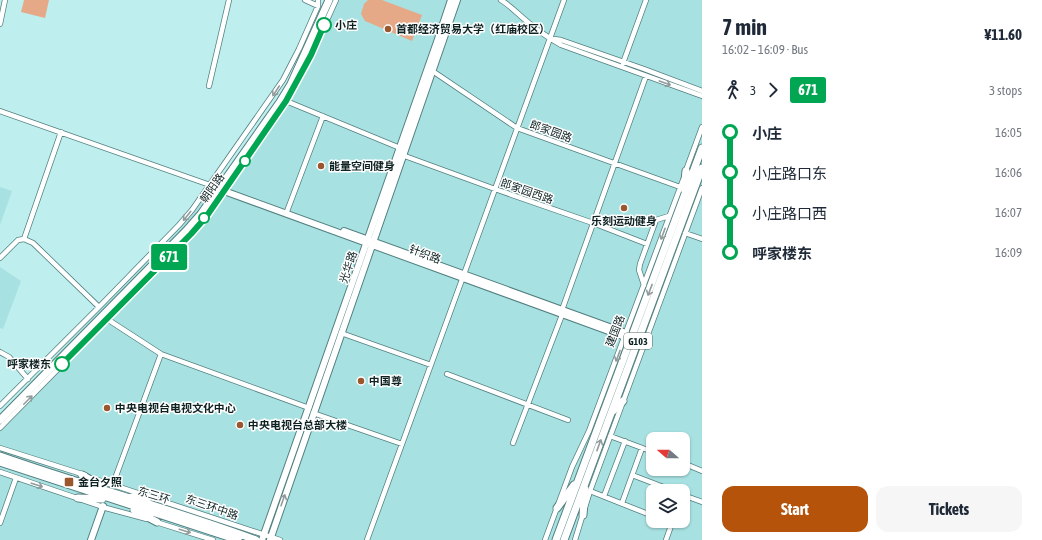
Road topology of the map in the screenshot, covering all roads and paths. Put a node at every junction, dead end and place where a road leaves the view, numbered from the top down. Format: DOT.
graph roads {
  1 [pos="5,0"];
  2 [pos="229,0"];
  3 [pos="305,0"];
  4 [pos="318,0"];
  5 [pos="325,0"];
  6 [pos="329,0"];
  7 [pos="336,0"];
  8 [pos="451,0"];
  9 [pos="457,0"];
  10 [pos="501,0"];
  11 [pos="564,0"];
  12 [pos="646,0"];
  13 [pos="318,6"];
  14 [pos="0,24"];
  15 [pos="550,39"];
  16 [pos="622,64"];
  17 [pos="430,69"];
  18 [pos="646,76"];
  19 [pos="289,83"];
  20 [pos="209,86"];
  21 [pos="702,91"];
  22 [pos="702,96"];
  23 [pos="286,101"];
  24 [pos="0,111"];
  25 [pos="323,116"];
  26 [pos="702,127"];
  27 [pos="517,128"];
  28 [pos="61,132"];
  29 [pos="400,148"];
  30 [pos="702,148"];
  31 [pos="402,155"];
  32 [pos="614,164"];
  33 [pos="702,168"];
  34 [pos="686,171"];
  35 [pos="702,186"];
  36 [pos="680,187"];
  37 [pos="219,188"];
  38 [pos="495,189"];
  39 [pos="687,201"];
  40 [pos="287,212"];
  41 [pos="669,216"];
  42 [pos="594,224"];
  43 [pos="685,233"];
  44 [pos="24,239"];
  45 [pos="702,239"];
  46 [pos="370,242"];
  47 [pos="647,244"];
  48 [pos="0,258"];
  49 [pos="463,276"];
  50 [pos="644,285"];
  51 [pos="99,307"];
  52 [pos="562,312"];
  53 [pos="107,319"];
  54 [pos="340,333"];
  55 [pos="626,335"];
  56 [pos="0,352"];
  57 [pos="160,354"];
  58 [pos="431,365"];
  59 [pos="447,374"];
  60 [pos="28,379"];
  61 [pos="623,401"];
  62 [pos="528,404"];
  63 [pos="0,406"];
  64 [pos="311,410"];
  65 [pos="611,412"];
  66 [pos="0,414"];
  67 [pos="0,420"];
  68 [pos="568,420"];
  69 [pos="0,428"];
  70 [pos="610,436"];
  71 [pos="625,442"];
  72 [pos="513,443"];
  73 [pos="402,444"];
  74 [pos="0,448"];
  75 [pos="642,448"];
  76 [pos="646,449"];
  77 [pos="0,456"];
  78 [pos="0,462"];
  79 [pos="21,466"];
  80 [pos="690,466"];
  81 [pos="583,469"];
  82 [pos="702,471"];
  83 [pos="0,472"];
  84 [pos="82,474"];
  85 [pos="632,475"];
  86 [pos="16,478"];
  87 [pos="582,480"];
  88 [pos="113,484"];
  89 [pos="656,484"];
  90 [pos="590,491"];
  91 [pos="563,493"];
  92 [pos="604,496"];
  93 [pos="78,498"];
  94 [pos="116,498"];
  95 [pos="154,498"];
  96 [pos="690,498"];
  97 [pos="702,502"];
  98 [pos="622,503"];
  99 [pos="104,507"];
  100 [pos="557,508"];
  101 [pos="646,513"];
  102 [pos="583,515"];
  103 [pos="568,516"];
  104 [pos="157,522"];
  105 [pos="0,523"];
  106 [pos="213,528"];
  107 [pos="670,528"];
  108 [pos="202,538"];
  109 [pos="267,538"];
  110 [pos="91,540"];
  111 [pos="94,540"];
  112 [pos="213,540"];
  113 [pos="238,540"];
  114 [pos="256,540"];
  115 [pos="280,540"];
  116 [pos="367,540"];
  117 [pos="545,540"];
  118 [pos="556,540"];
  119 [pos="564,540"];
  120 [pos="575,540"];
  121 [pos="666,540"];
  1 -- 14 [label="street"];
  2 -- 20 [label="street"];
  3 -- 13 [label="street"];
  4 -- 13 [label="street, 朝阳路"];
  5 -- 19 [label="highway, 朝阳路"];
  6 -- 19 [label="highway, 朝阳路"];
  7 -- 19 [label="street, 朝阳路"];
  8 -- 17 [label="main road, 光华路"];
  9 -- 17 [label="main road, 光华路"];
  10 -- 15 [label="street"];
  11 -- 15 [label="street"];
  12 -- 16 [label="street"];
  13 -- 19 [label="street, 朝阳路"];
  15 -- 16 [label="street"];
  15 -- 27 [label="street"];
  16 -- 18 [label="street"];
  16 -- 21 [label="street"];
  17 -- 27 [label="street, 郎家园路"];
  17 -- 29 [label="main road, 光华路"];
  17 -- 31 [label="main road, 光华路"];
  18 -- 22 [label="street, one-way"];
  18 -- 32 [label="street"];
  19 -- 23 [label="street, 朝阳路"];
  19 -- 37 [label="street, 朝阳路, one-way"];
  19 -- 37 [label="highway, 朝阳路"];
  23 -- 25 [label="street"];
  23 -- 37 [label="street, 朝阳路"];
  24 -- 28 [label="street"];
  25 -- 29 [label="street"];
  25 -- 40 [label="street"];
  26 -- 34 [label="street, 建国路"];
  27 -- 32 [label="street, 郎家园路"];
  27 -- 38 [label="street"];
  28 -- 37 [label="street"];
  28 -- 44 [label="street"];
  29 -- 46 [label="main road, 光华路"];
  30 -- 39 [label="highway, 建国路 / G103"];
  31 -- 38 [label="street, 郎家园西路"];
  31 -- 46 [label="main road, 光华路"];
  32 -- 36 [label="street, 郎家园路"];
  32 -- 42 [label="street"];
  33 -- 39 [label="highway, 建国路 / G103"];
  34 -- 36 [label="street, 建国路"];
  34 -- 39 [label="highway"];
  35 -- 39 [label="highway"];
  35 -- 43 [label="street"];
  36 -- 41 [label="street, 建国路"];
  37 -- 40 [label="main road, 针织路"];
  37 -- 51 [label="street, 朝阳路, one-way"];
  37 -- 53 [label="street, 朝阳路"];
  37 -- 66 [label="highway, 朝阳路"];
  37 -- 67 [label="highway, 朝阳路"];
  38 -- 42 [label="street, 郎家园西路"];
  38 -- 49 [label="street"];
  39 -- 65 [label="highway, 建国路 / G103"];
  39 -- 81 [label="highway, 建国路 / G103, one-way"];
  40 -- 46 [label="main road, 针织路"];
  41 -- 47 [label="street"];
  41 -- 50 [label="street, 建国路, one-way"];
  42 -- 47 [label="street, 郎家园西路"];
  42 -- 52 [label="street"];
  43 -- 45 [label="street"];
  43 -- 61 [label="street"];
  44 -- 48 [label="street"];
  44 -- 51 [label="street"];
  46 -- 49 [label="main road, 针织路"];
  46 -- 54 [label="main road, 光华路"];
  46 -- 64 [label="main road, 光华路"];
  47 -- 50 [label="street"];
  49 -- 52 [label="main road, 针织路"];
  49 -- 58 [label="street"];
  50 -- 55 [label="street, 建国路"];
  51 -- 60 [label="street, 朝阳路"];
  52 -- 55 [label="main road, 针织路"];
  52 -- 62 [label="street"];
  53 -- 57 [label="street"];
  69 -- 53 [label="street, 朝阳路, one-way"];
  54 -- 58 [label="street"];
  54 -- 64 [label="main road, 光华路"];
  55 -- 91 [label="street, 建国路, one-way"];
  56 -- 60 [label="street"];
  57 -- 64 [label="street"];
  57 -- 88 [label="street"];
  58 -- 73 [label="street"];
  59 -- 62 [label="street"];
  60 -- 63 [label="street, 朝阳路"];
  61 -- 65 [label="highway"];
  61 -- 70 [label="street"];
  62 -- 68 [label="street"];
  62 -- 72 [label="street"];
  64 -- 73 [label="street"];
  64 -- 109 [label="main road, 光华路"];
  87 -- 65 [label="highway, 建国路 / G103, one-way"];
  70 -- 71 [label="street"];
  70 -- 90 [label="street"];
  71 -- 75 [label="street"];
  71 -- 92 [label="street"];
  73 -- 116 [label="street"];
  74 -- 84 [label="street, 东三环中路"];
  75 -- 76 [label="street"];
  75 -- 85 [label="street"];
  77 -- 79 [label="highway, 东三环"];
  78 -- 79 [label="highway, 东三环"];
  79 -- 94 [label="highway, 东三环"];
  80 -- 82 [label="street"];
  81 -- 87 [label="highway, 建国路 / G103"];
  81 -- 91 [label="highway"];
  83 -- 86 [label="street"];
  84 -- 88 [label="street, 东三环中路"];
  84 -- 94 [label="highway"];
  85 -- 89 [label="street"];
  85 -- 98 [label="street"];
  86 -- 93 [label="street, one-way"];
  86 -- 105 [label="street"];
  87 -- 100 [label="highway"];
  87 -- 102 [label="highway"];
  87 -- 103 [label="highway, 建国路 / G103"];
  88 -- 95 [label="street, 东三环中路"];
  90 -- 92 [label="street"];
  90 -- 102 [label="street"];
  91 -- 100 [label="street, 建国路"];
  92 -- 98 [label="street"];
  93 -- 94 [label="highway"];
  93 -- 99 [label="street"];
  94 -- 95 [label="highway"];
  94 -- 104 [label="highway"];
  94 -- 106 [label="highway, 东三环"];
  95 -- 109 [label="street, 东三环中路"];
  96 -- 97 [label="street"];
  98 -- 101 [label="street"];
  99 -- 104 [label="street"];
  99 -- 110 [label="main road"];
  99 -- 111 [label="main road"];
  100 -- 117 [label="street, 建国路"];
  102 -- 120 [label="street"];
  103 -- 118 [label="highway, G103"];
  103 -- 119 [label="highway, G103"];
  104 -- 108 [label="street, one-way"];
  106 -- 113 [label="highway, 东三环"];
  106 -- 114 [label="highway, 东三环"];
  107 -- 121 [label="street"];
  108 -- 112 [label="street"];
  109 -- 115 [label="street, 东三环中路"];
}
